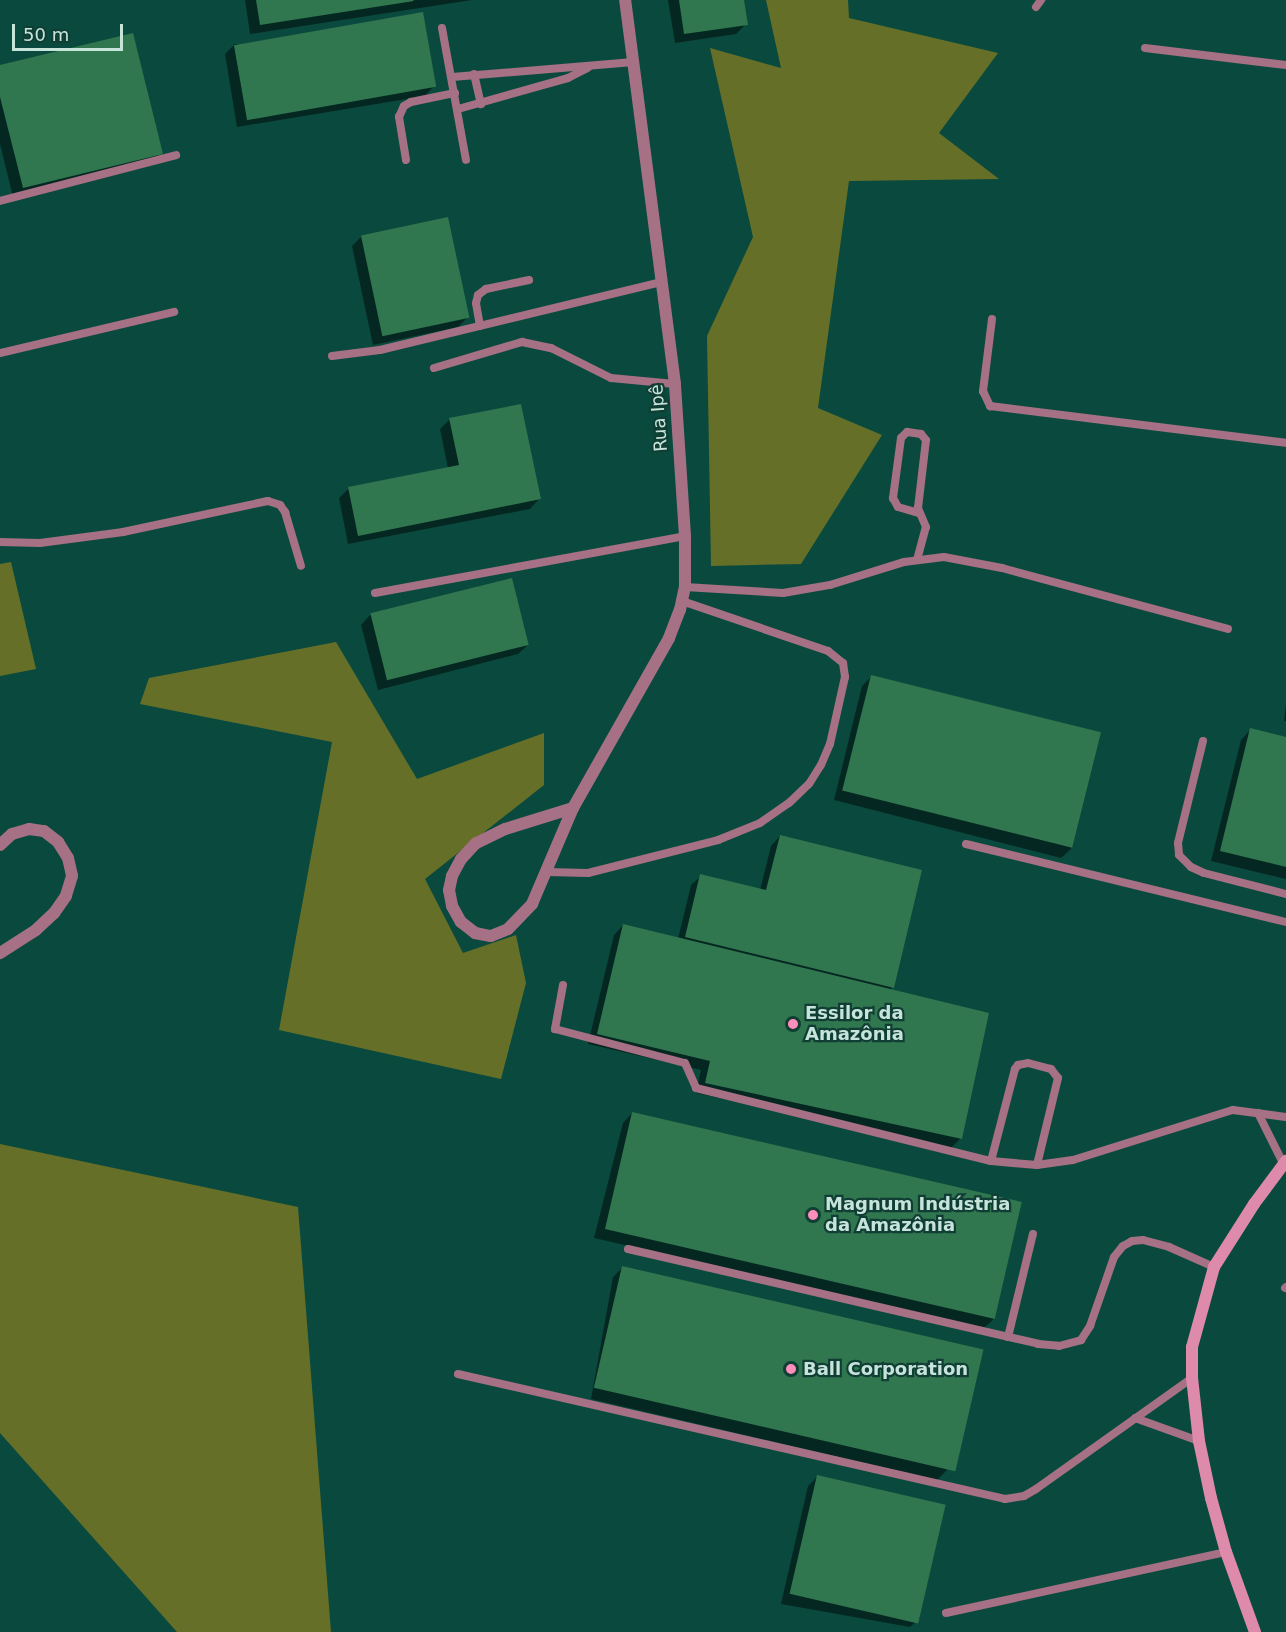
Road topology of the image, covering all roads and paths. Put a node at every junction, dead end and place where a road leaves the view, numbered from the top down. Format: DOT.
graph roads {
  1 [pos="625,0"];
  2 [pos="442,28"];
  3 [pos="1145,48"];
  4 [pos="633,62"];
  5 [pos="1286,65"];
  6 [pos="590,67"];
  7 [pos="474,74"];
  8 [pos="452,77"];
  9 [pos="455,93"];
  10 [pos="481,104"];
  11 [pos="458,109"];
  12 [pos="176,155"];
  13 [pos="405,159"];
  14 [pos="466,160"];
  15 [pos="0,201"];
  16 [pos="530,280"];
  17 [pos="662,282"];
  18 [pos="174,312"];
  19 [pos="992,319"];
  20 [pos="480,326"];
  21 [pos="0,353"];
  22 [pos="332,356"];
  23 [pos="434,368"];
  24 [pos="675,384"];
  25 [pos="1286,442"];
  26 [pos="919,513"];
  27 [pos="685,536"];
  28 [pos="0,542"];
  29 [pos="917,560"];
  30 [pos="301,566"];
  31 [pos="685,587"];
  32 [pos="375,592"];
  33 [pos="682,601"];
  34 [pos="1228,629"];
  35 [pos="1203,741"];
  36 [pos="573,808"];
  37 [pos="966,844"];
  38 [pos="0,845"];
  39 [pos="547,872"];
  40 [pos="1286,894"];
  41 [pos="1286,922"];
  42 [pos="0,952"];
  43 [pos="562,985"];
  44 [pos="1258,1113"];
  45 [pos="1286,1117"];
  46 [pos="991,1161"];
  47 [pos="1285,1163"];
  48 [pos="1037,1165"];
  49 [pos="1033,1234"];
  50 [pos="628,1249"];
  51 [pos="1214,1267"];
  52 [pos="1008,1337"];
  53 [pos="458,1374"];
  54 [pos="1192,1378"];
  55 [pos="1135,1418"];
  56 [pos="1199,1441"];
  57 [pos="1226,1552"];
  58 [pos="946,1614"];
  59 [pos="1256,1632"];
  1 -- 4 [label="street, Rua Ipê"];
  2 -- 8 [label="lane"];
  3 -- 5 [label="lane"];
  4 -- 6 [label="lane"];
  4 -- 17 [label="street, Rua Ipê"];
  6 -- 7 [label="lane"];
  6 -- 10 [label="lane"];
  7 -- 8 [label="lane"];
  7 -- 10 [label="lane"];
  8 -- 9 [label="lane"];
  9 -- 11 [label="lane"];
  9 -- 13 [label="lane"];
  10 -- 11 [label="lane"];
  11 -- 14 [label="lane"];
  12 -- 15 [label="lane"];
  16 -- 20 [label="lane"];
  17 -- 20 [label="lane"];
  17 -- 24 [label="street, Rua Ipê"];
  18 -- 21 [label="lane"];
  19 -- 25 [label="lane"];
  20 -- 22 [label="lane"];
  23 -- 24 [label="lane"];
  24 -- 27 [label="street, Rua Ipê"];
  26 -- 26 [label="lane"];
  26 -- 29 [label="lane"];
  27 -- 31 [label="street, Rua Ipê"];
  27 -- 32 [label="lane"];
  28 -- 30 [label="lane"];
  29 -- 31 [label="lane"];
  29 -- 34 [label="lane"];
  31 -- 33 [label="street, Rua Ipê"];
  33 -- 36 [label="street, Rua Ipê"];
  33 -- 39 [label="lane"];
  35 -- 40 [label="lane"];
  36 -- 39 [label="street, Rua Ipê"];
  36 -- 39 [label="street, Rua Ipê"];
  37 -- 41 [label="lane"];
  38 -- 42 [label="street"];
  43 -- 46 [label="lane"];
  44 -- 45 [label="lane"];
  44 -- 47 [label="lane"];
  44 -- 48 [label="lane"];
  46 -- 48 [label="lane"];
  46 -- 48 [label="lane"];
  47 -- 51 [label="street"];
  49 -- 52 [label="lane"];
  50 -- 52 [label="lane"];
  51 -- 52 [label="lane"];
  51 -- 54 [label="street"];
  53 -- 55 [label="lane"];
  54 -- 55 [label="lane"];
  54 -- 56 [label="street"];
  55 -- 56 [label="lane"];
  56 -- 57 [label="street"];
  57 -- 58 [label="lane"];
  57 -- 59 [label="street"];
}
